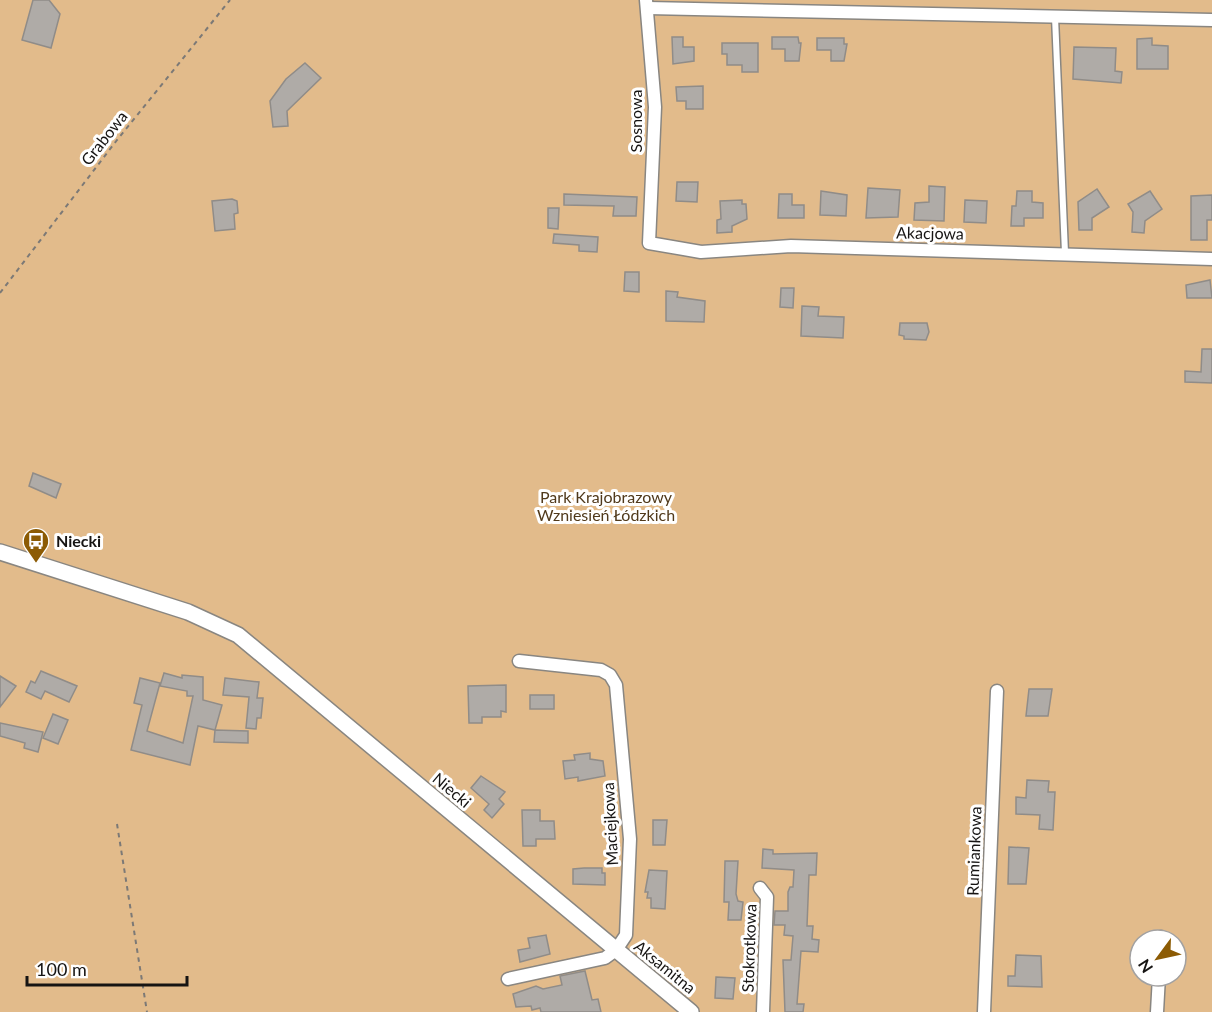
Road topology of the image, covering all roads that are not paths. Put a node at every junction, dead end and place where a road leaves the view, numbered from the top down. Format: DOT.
graph roads {
  1 [pos="647,4"];
  2 [pos="1055,15"];
  3 [pos="1212,20"];
  4 [pos="649,243"];
  5 [pos="1065,253"];
  6 [pos="1212,259"];
  7 [pos="0,552"];
  8 [pos="519,661"];
  9 [pos="997,691"];
  10 [pos="760,888"];
  11 [pos="616,950"];
  12 [pos="508,979"];
  13 [pos="1158,988"];
  14 [pos="691,1012"];
  15 [pos="763,1012"];
  16 [pos="984,1012"];
  17 [pos="1157,1012"];
  1 -- 2 [label="street"];
  1 -- 4 [label="street, Sosnowa"];
  2 -- 3 [label="street"];
  2 -- 5 [label="lane"];
  4 -- 5 [label="street, Akacjowa"];
  5 -- 6 [label="street, Akacjowa"];
  7 -- 11 [label="street, Niecki"];
  8 -- 11 [label="street, Maciejkowa"];
  9 -- 16 [label="street, Rumiankowa"];
  10 -- 15 [label="street, Stokrotkowa"];
  11 -- 12 [label="street"];
  11 -- 14 [label="street, Aksamitna"];
  13 -- 17 [label="street"];
}
